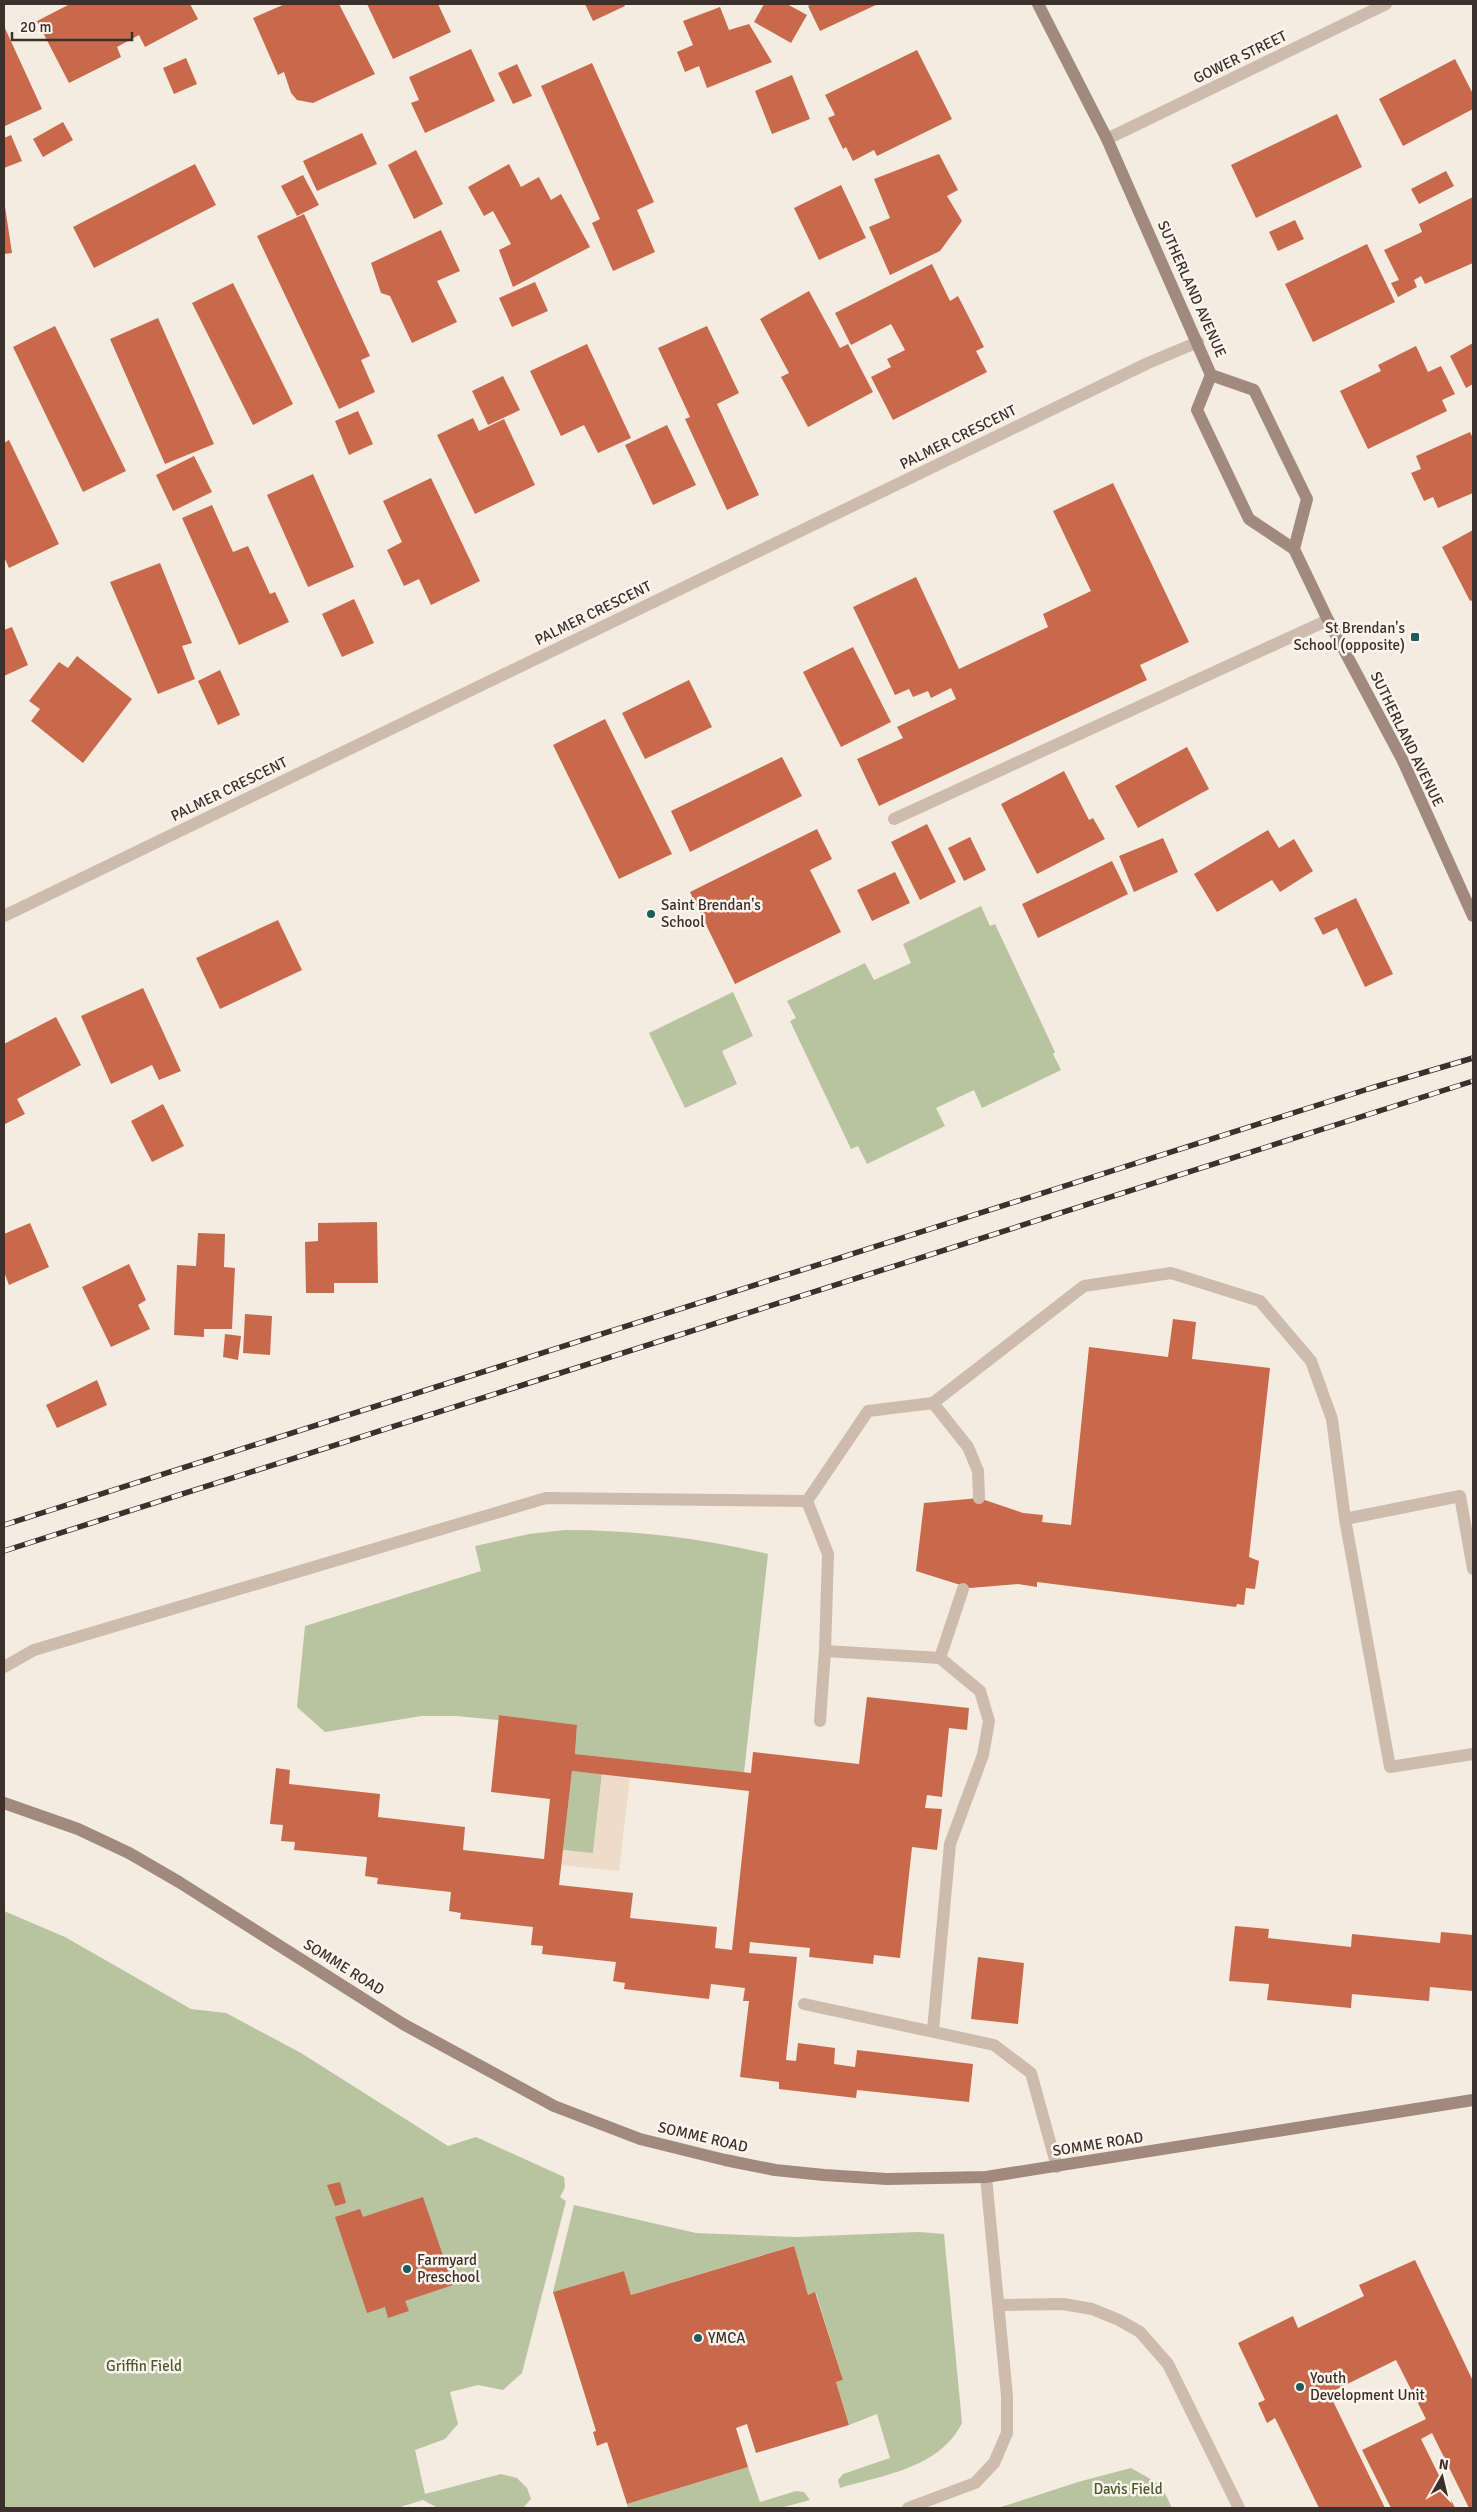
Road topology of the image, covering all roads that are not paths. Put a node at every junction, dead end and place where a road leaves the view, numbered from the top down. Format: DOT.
graph roads {
  1 [pos="1038,4"];
  2 [pos="1386,4"];
  3 [pos="1107,139"];
  4 [pos="1198,342"];
  5 [pos="1212,375"];
  6 [pos="1294,548"];
  7 [pos="1328,620"];
  8 [pos="894,819"];
  9 [pos="4,916"];
  10 [pos="1473,916"];
  11 [pos="933,1403"];
  12 [pos="979,1498"];
  13 [pos="806,1501"];
  14 [pos="1345,1519"];
  15 [pos="1473,1569"];
  16 [pos="963,1589"];
  17 [pos="826,1651"];
  18 [pos="940,1658"];
  19 [pos="4,1667"];
  20 [pos="820,1721"];
  21 [pos="1473,1754"];
  22 [pos="4,1803"];
  23 [pos="804,2004"];
  24 [pos="933,2030"];
  25 [pos="1473,2100"];
  26 [pos="1057,2167"];
  27 [pos="986,2177"];
  28 [pos="999,2304"];
  29 [pos="908,2508"];
  30 [pos="1239,2508"];
  1 -- 3 [label="street, SUTHERLAND AVENUE"];
  2 -- 3 [label="street, GOWER STREET"];
  3 -- 4 [label="street, SUTHERLAND AVENUE"];
  4 -- 5 [label="street, SUTHERLAND AVENUE"];
  4 -- 9 [label="street, PALMER CRESCENT"];
  5 -- 6 [label="street"];
  5 -- 6 [label="street, SUTHERLAND AVENUE"];
  6 -- 7 [label="street, SUTHERLAND AVENUE"];
  7 -- 8 [label="street"];
  7 -- 10 [label="street, SUTHERLAND AVENUE"];
  11 -- 12 [label="street"];
  11 -- 13 [label="street"];
  11 -- 14 [label="street"];
  13 -- 17 [label="street"];
  13 -- 19 [label="street"];
  14 -- 15 [label="street"];
  14 -- 21 [label="street"];
  16 -- 18 [label="street"];
  17 -- 18 [label="street"];
  17 -- 20 [label="street"];
  18 -- 24 [label="street"];
  22 -- 27 [label="street, SOMME ROAD"];
  23 -- 24 [label="street"];
  24 -- 26 [label="street"];
  25 -- 26 [label="street, SOMME ROAD"];
  26 -- 27 [label="street, SOMME ROAD"];
  27 -- 28 [label="street"];
  28 -- 29 [label="street"];
  28 -- 30 [label="street"];
}
